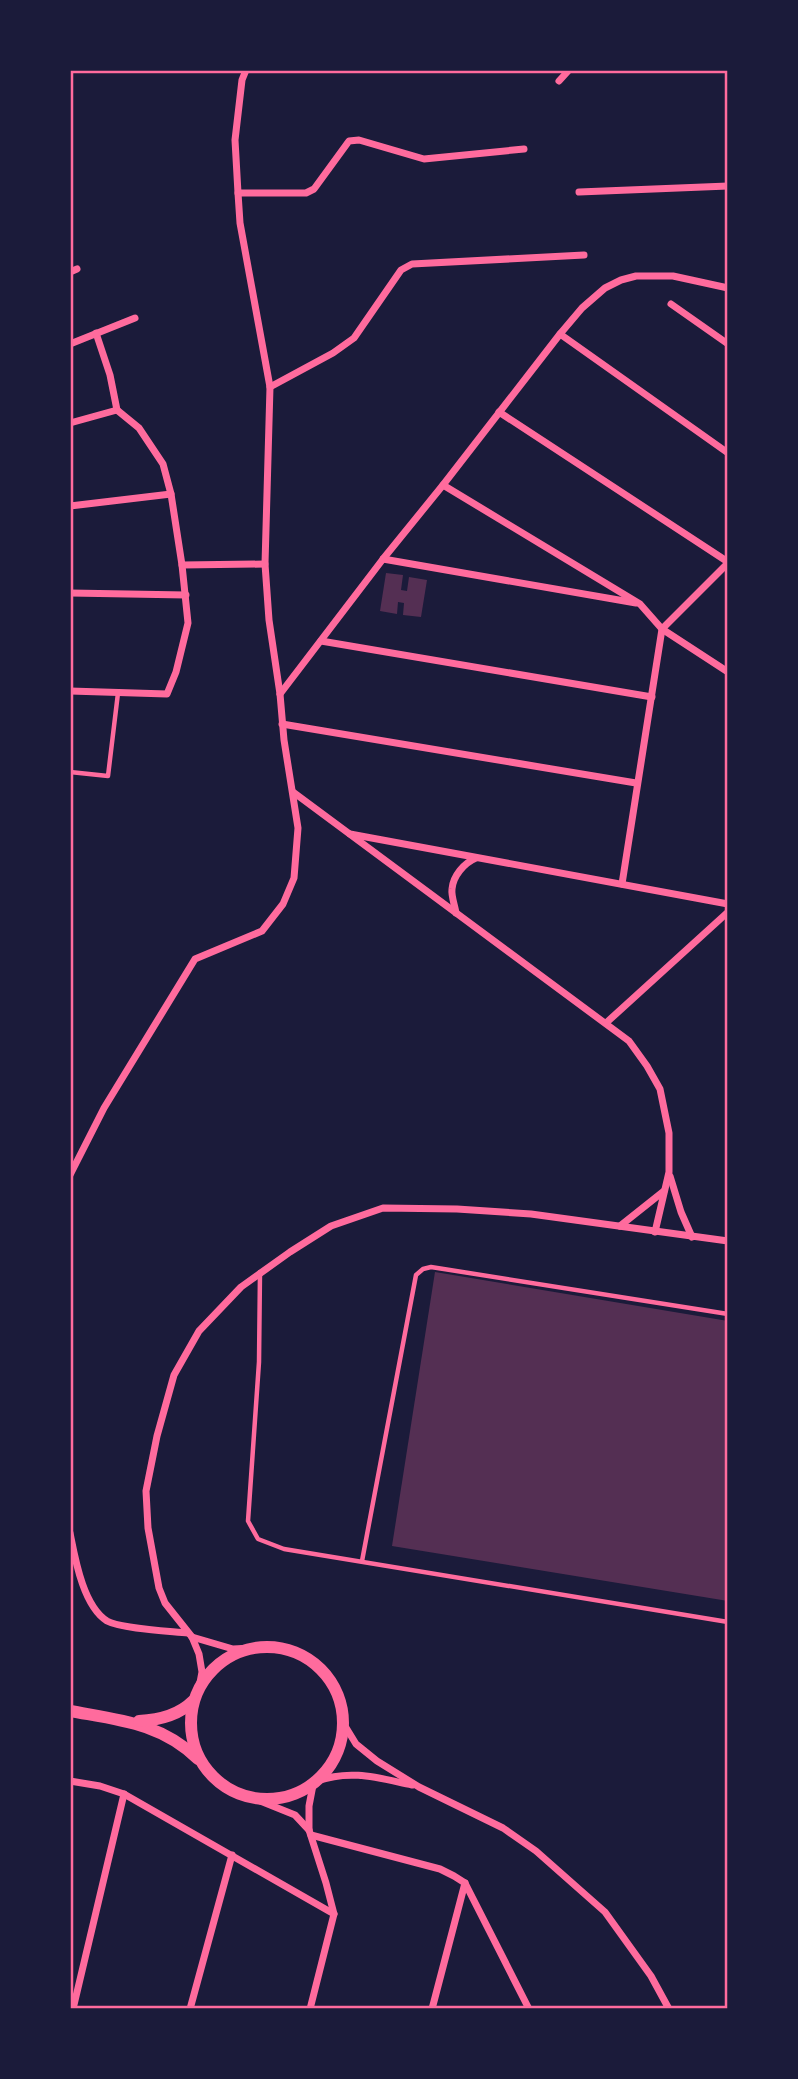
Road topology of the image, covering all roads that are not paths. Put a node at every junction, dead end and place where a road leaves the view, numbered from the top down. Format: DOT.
graph roads {
  1 [pos="246,70"];
  2 [pos="569,70"];
  3 [pos="559,81"];
  4 [pos="524,149"];
  5 [pos="728,186"];
  6 [pos="579,191"];
  7 [pos="238,193"];
  8 [pos="584,255"];
  9 [pos="728,288"];
  10 [pos="671,304"];
  11 [pos="135,318"];
  12 [pos="96,333"];
  13 [pos="560,334"];
  14 [pos="70,344"];
  15 [pos="728,344"];
  16 [pos="270,387"];
  17 [pos="117,410"];
  18 [pos="499,412"];
  19 [pos="70,424"];
  20 [pos="728,453"];
  21 [pos="443,485"];
  22 [pos="171,494"];
  23 [pos="70,506"];
  24 [pos="383,559"];
  25 [pos="728,562"];
  26 [pos="265,564"];
  27 [pos="183,565"];
  28 [pos="70,593"];
  29 [pos="186,595"];
  30 [pos="640,604"];
  31 [pos="662,629"];
  32 [pos="321,641"];
  33 [pos="728,672"];
  34 [pos="70,691"];
  35 [pos="118,693"];
  36 [pos="281,694"];
  37 [pos="652,697"];
  38 [pos="282,724"];
  39 [pos="70,772"];
  40 [pos="636,783"];
  41 [pos="293,792"];
  42 [pos="346,833"];
  43 [pos="478,857"];
  44 [pos="622,884"];
  45 [pos="728,904"];
  46 [pos="728,912"];
  47 [pos="456,913"];
  48 [pos="606,1023"];
  49 [pos="668,1172"];
  50 [pos="70,1175"];
  51 [pos="665,1190"];
  52 [pos="620,1226"];
  53 [pos="655,1231"];
  54 [pos="692,1237"];
  55 [pos="728,1241"];
  56 [pos="261,1271"];
  57 [pos="728,1314"];
  58 [pos="70,1533"];
  59 [pos="362,1562"];
  60 [pos="728,1622"];
  61 [pos="190,1635"];
  62 [pos="252,1647"];
  63 [pos="199,1688"];
  64 [pos="193,1701"];
  65 [pos="70,1712"];
  66 [pos="131,1721"];
  67 [pos="345,1726"];
  68 [pos="202,1762"];
  69 [pos="70,1782"];
  70 [pos="315,1783"];
  71 [pos="419,1787"];
  72 [pos="124,1794"];
  73 [pos="250,1797"];
  74 [pos="310,1833"];
  75 [pos="232,1855"];
  76 [pos="465,1883"];
  77 [pos="334,1914"];
  78 [pos="73,2009"];
  79 [pos="190,2009"];
  80 [pos="310,2009"];
  81 [pos="432,2009"];
  82 [pos="529,2009"];
  83 [pos="669,2009"];
  1 -- 7 [label="street"];
  2 -- 3 [label="street"];
  4 -- 7 [label="street"];
  5 -- 6 [label="street"];
  7 -- 16 [label="street"];
  8 -- 16 [label="street"];
  9 -- 13 [label="street"];
  10 -- 15 [label="street"];
  11 -- 12 [label="street"];
  12 -- 14 [label="street"];
  12 -- 17 [label="street"];
  13 -- 18 [label="street"];
  13 -- 20 [label="street"];
  16 -- 26 [label="street"];
  17 -- 19 [label="street"];
  17 -- 22 [label="street"];
  18 -- 21 [label="street"];
  18 -- 25 [label="street"];
  21 -- 24 [label="street"];
  21 -- 30 [label="street"];
  22 -- 23 [label="street"];
  22 -- 27 [label="street"];
  24 -- 30 [label="street"];
  24 -- 32 [label="street"];
  25 -- 31 [label="street"];
  26 -- 27 [label="street"];
  26 -- 36 [label="street"];
  27 -- 29 [label="street"];
  28 -- 29 [label="street"];
  29 -- 35 [label="street"];
  30 -- 31 [label="street"];
  31 -- 33 [label="street"];
  31 -- 37 [label="street"];
  32 -- 36 [label="street"];
  32 -- 37 [label="street"];
  34 -- 35 [label="street"];
  35 -- 39 [label="lane"];
  36 -- 38 [label="street"];
  37 -- 40 [label="street"];
  38 -- 40 [label="street"];
  38 -- 41 [label="street"];
  40 -- 44 [label="street"];
  41 -- 42 [label="street"];
  41 -- 50 [label="street"];
  42 -- 43 [label="street"];
  42 -- 47 [label="street"];
  43 -- 44 [label="street"];
  43 -- 47 [label="street"];
  44 -- 45 [label="street"];
  46 -- 48 [label="street"];
  47 -- 48 [label="street"];
  48 -- 49 [label="street"];
  49 -- 51 [label="street"];
  49 -- 54 [label="street"];
  51 -- 52 [label="street"];
  51 -- 53 [label="street"];
  52 -- 53 [label="street"];
  52 -- 56 [label="street"];
  53 -- 54 [label="street"];
  54 -- 55 [label="street"];
  56 -- 59 [label="lane"];
  56 -- 61 [label="street"];
  57 -- 59 [label="lane"];
  58 -- 61 [label="street"];
  59 -- 60 [label="lane"];
  61 -- 62 [label="street"];
  61 -- 63 [label="street"];
  62 -- 63 [label="street"];
  62 -- 67 [label="street"];
  63 -- 64 [label="street"];
  64 -- 66 [label="street"];
  64 -- 68 [label="street"];
  65 -- 66 [label="street"];
  66 -- 68 [label="street"];
  67 -- 70 [label="street"];
  67 -- 71 [label="street"];
  68 -- 73 [label="street"];
  69 -- 72 [label="street"];
  70 -- 71 [label="street"];
  70 -- 73 [label="street"];
  70 -- 74 [label="street"];
  71 -- 83 [label="street"];
  72 -- 75 [label="street"];
  72 -- 78 [label="street"];
  73 -- 74 [label="street"];
  74 -- 76 [label="street"];
  74 -- 77 [label="street"];
  75 -- 77 [label="street"];
  75 -- 79 [label="street"];
  76 -- 81 [label="street"];
  76 -- 82 [label="street"];
  77 -- 80 [label="street"];
}
